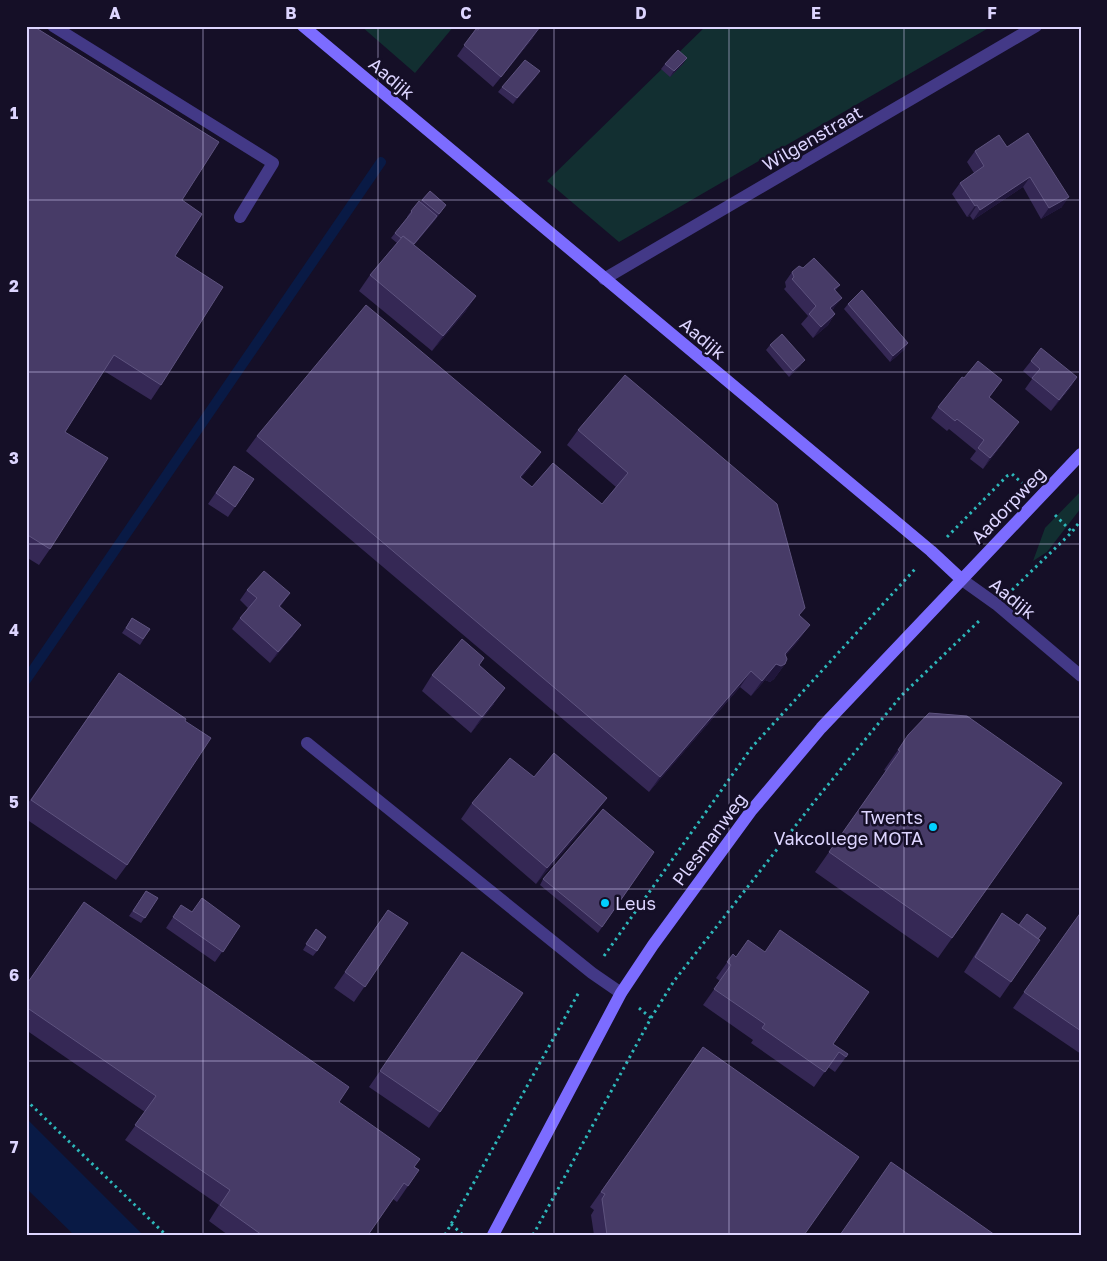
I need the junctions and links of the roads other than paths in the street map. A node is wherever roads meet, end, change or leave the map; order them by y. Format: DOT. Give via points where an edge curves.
graph roads {
  1 [pos="53,26"];
  2 [pos="303,26"];
  3 [pos="1036,26"];
  4 [pos="240,217"];
  5 [pos="604,279"];
  6 [pos="1081,454"];
  7 [pos="961,579"];
  8 [pos="1081,676"];
  9 [pos="307,743"];
  10 [pos="621,993"];
  11 [pos="493,1235"];
  1 -- 4 [label="street" via="273,163"];
  2 -- 5 [label="main road, Aadijk"];
  3 -- 5 [label="street, Wilgenstraat"];
  5 -- 7 [label="main road, Aadijk"];
  6 -- 7 [label="main road, Aadorpweg"];
  7 -- 8 [label="street, Aadijk" via="996,604"];
  7 -- 10 [label="main road, Plesmanweg" via="821,728 751,812"];
  9 -- 10 [label="street"];
  10 -- 11 [label="main road, Plesmanweg"];
}
